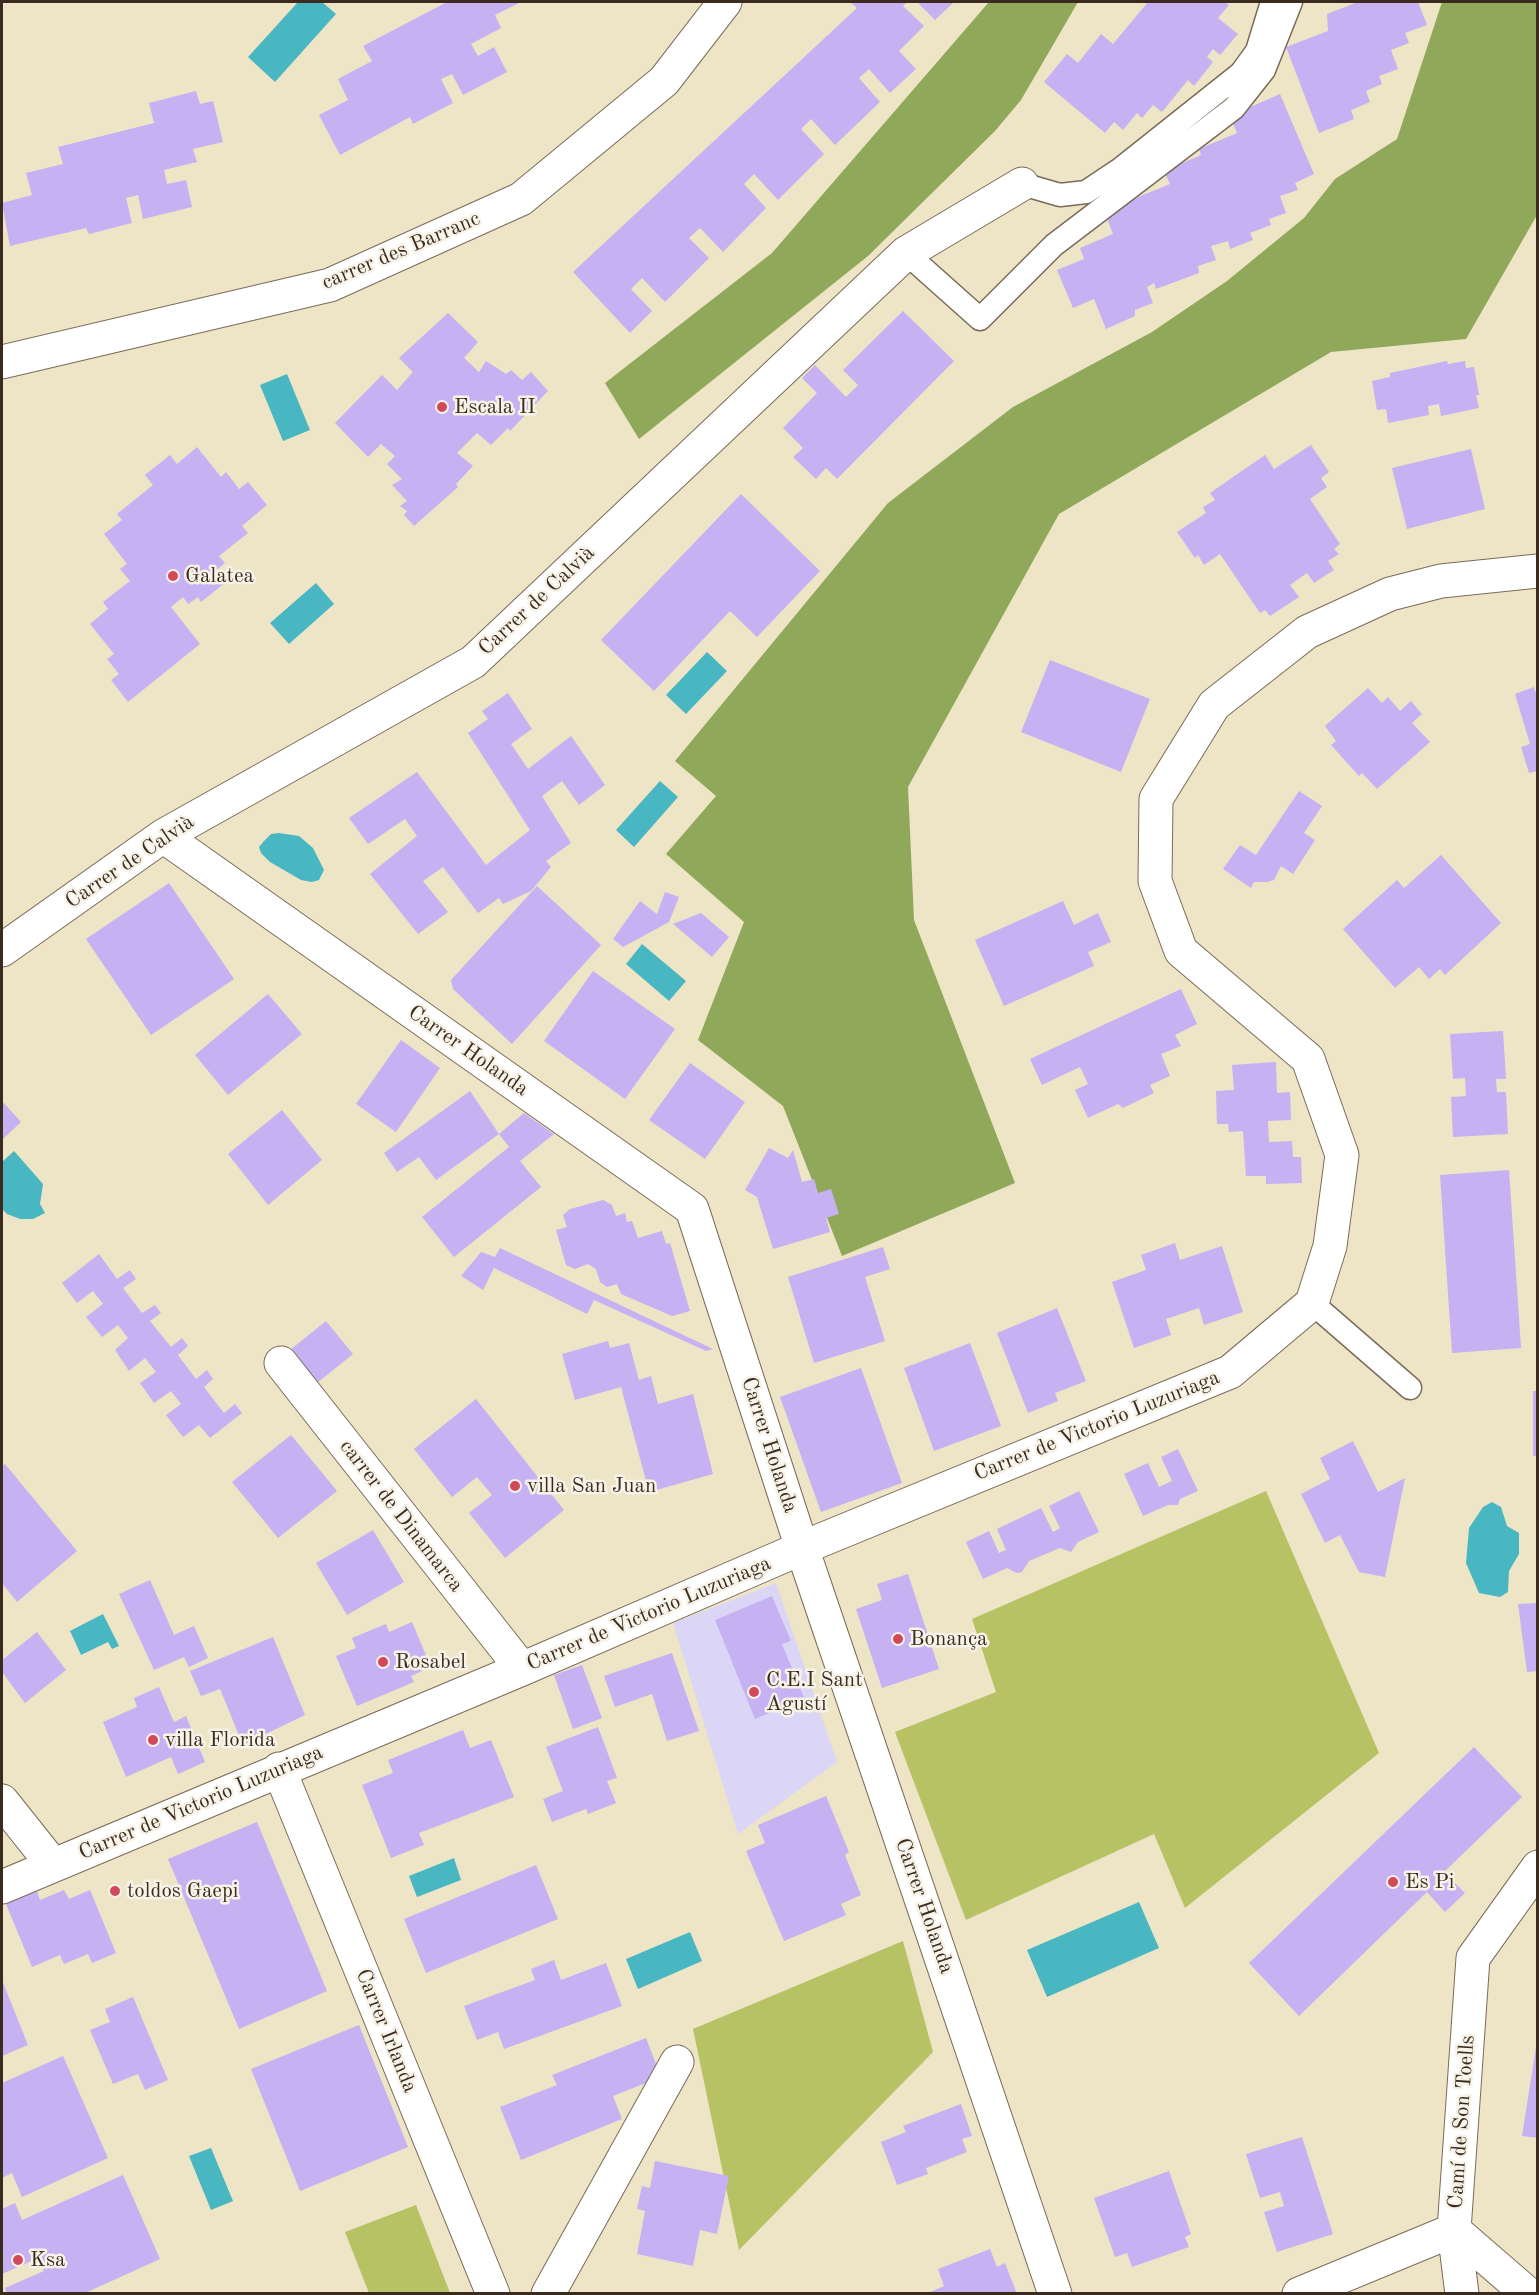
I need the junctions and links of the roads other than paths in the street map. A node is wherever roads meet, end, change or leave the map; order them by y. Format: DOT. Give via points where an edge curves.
graph roads {
  1 [pos="725,2"];
  2 [pos="1272,2"];
  3 [pos="1291,2"];
  4 [pos="1022,184"];
  5 [pos="906,253"];
  6 [pos="2,362"];
  7 [pos="1538,571"];
  8 [pos="163,836"];
  9 [pos="2,950"];
  10 [pos="1312,1303"];
  11 [pos="281,1363"];
  12 [pos="1410,1388"];
  13 [pos="802,1548"];
  14 [pos="522,1669"];
  15 [pos="279,1769"];
  16 [pos="2,1802"];
  17 [pos="53,1865"];
  18 [pos="1538,1868"];
  19 [pos="2,1887"];
  20 [pos="677,2062"];
  21 [pos="1454,2230"];
  22 [pos="493,2294"];
  23 [pos="548,2294"];
  24 [pos="1054,2294"];
  25 [pos="1299,2294"];
  26 [pos="1462,2294"];
  27 [pos="1528,2294"];
  1 -- 6 [label="street, carrer des Barranc" via="664,81 521,199 330,285"];
  2 -- 4 [label="lane" via="1257,51 1241,73 1119,170 1086,192 1060,195"];
  3 -- 5 [label="lane" via="1264,70 1234,108 1054,245 980,319"];
  4 -- 5 [label="street, Carrer de Calvià"];
  5 -- 8 [label="street, Carrer de Calvià" via="473,662"];
  7 -- 10 [label="street" via="1441,581 1390,594 1307,632 1214,705 1156,799 1155,881 1181,951 1308,1059 1342,1155 1330,1246"];
  8 -- 9 [label="street, Carrer de Calvià"];
  8 -- 13 [label="street, Carrer Holanda" via="692,1209"];
  10 -- 12 [label="lane"];
  10 -- 13 [label="street, Carrer de Victorio Luzuriaga" via="1230,1372"];
  11 -- 14 [label="street, carrer de Dinamarca"];
  13 -- 14 [label="street, Carrer de Victorio Luzuriaga"];
  13 -- 24 [label="street, Carrer Holanda"];
  14 -- 15 [label="street, Carrer de Victorio Luzuriaga"];
  15 -- 17 [label="street, Carrer de Victorio Luzuriaga"];
  15 -- 22 [label="street, Carrer Irlanda"];
  16 -- 17 [label="street"];
  17 -- 19 [label="street, Carrer de Victorio Luzuriaga"];
  18 -- 21 [label="street, Camí de Son Toells" via="1473,1958"];
  20 -- 23 [label="street"];
  21 -- 25 [label="street, Camí de Son Toells"];
  21 -- 26 [label="street"];
  21 -- 27 [label="street"];
}
